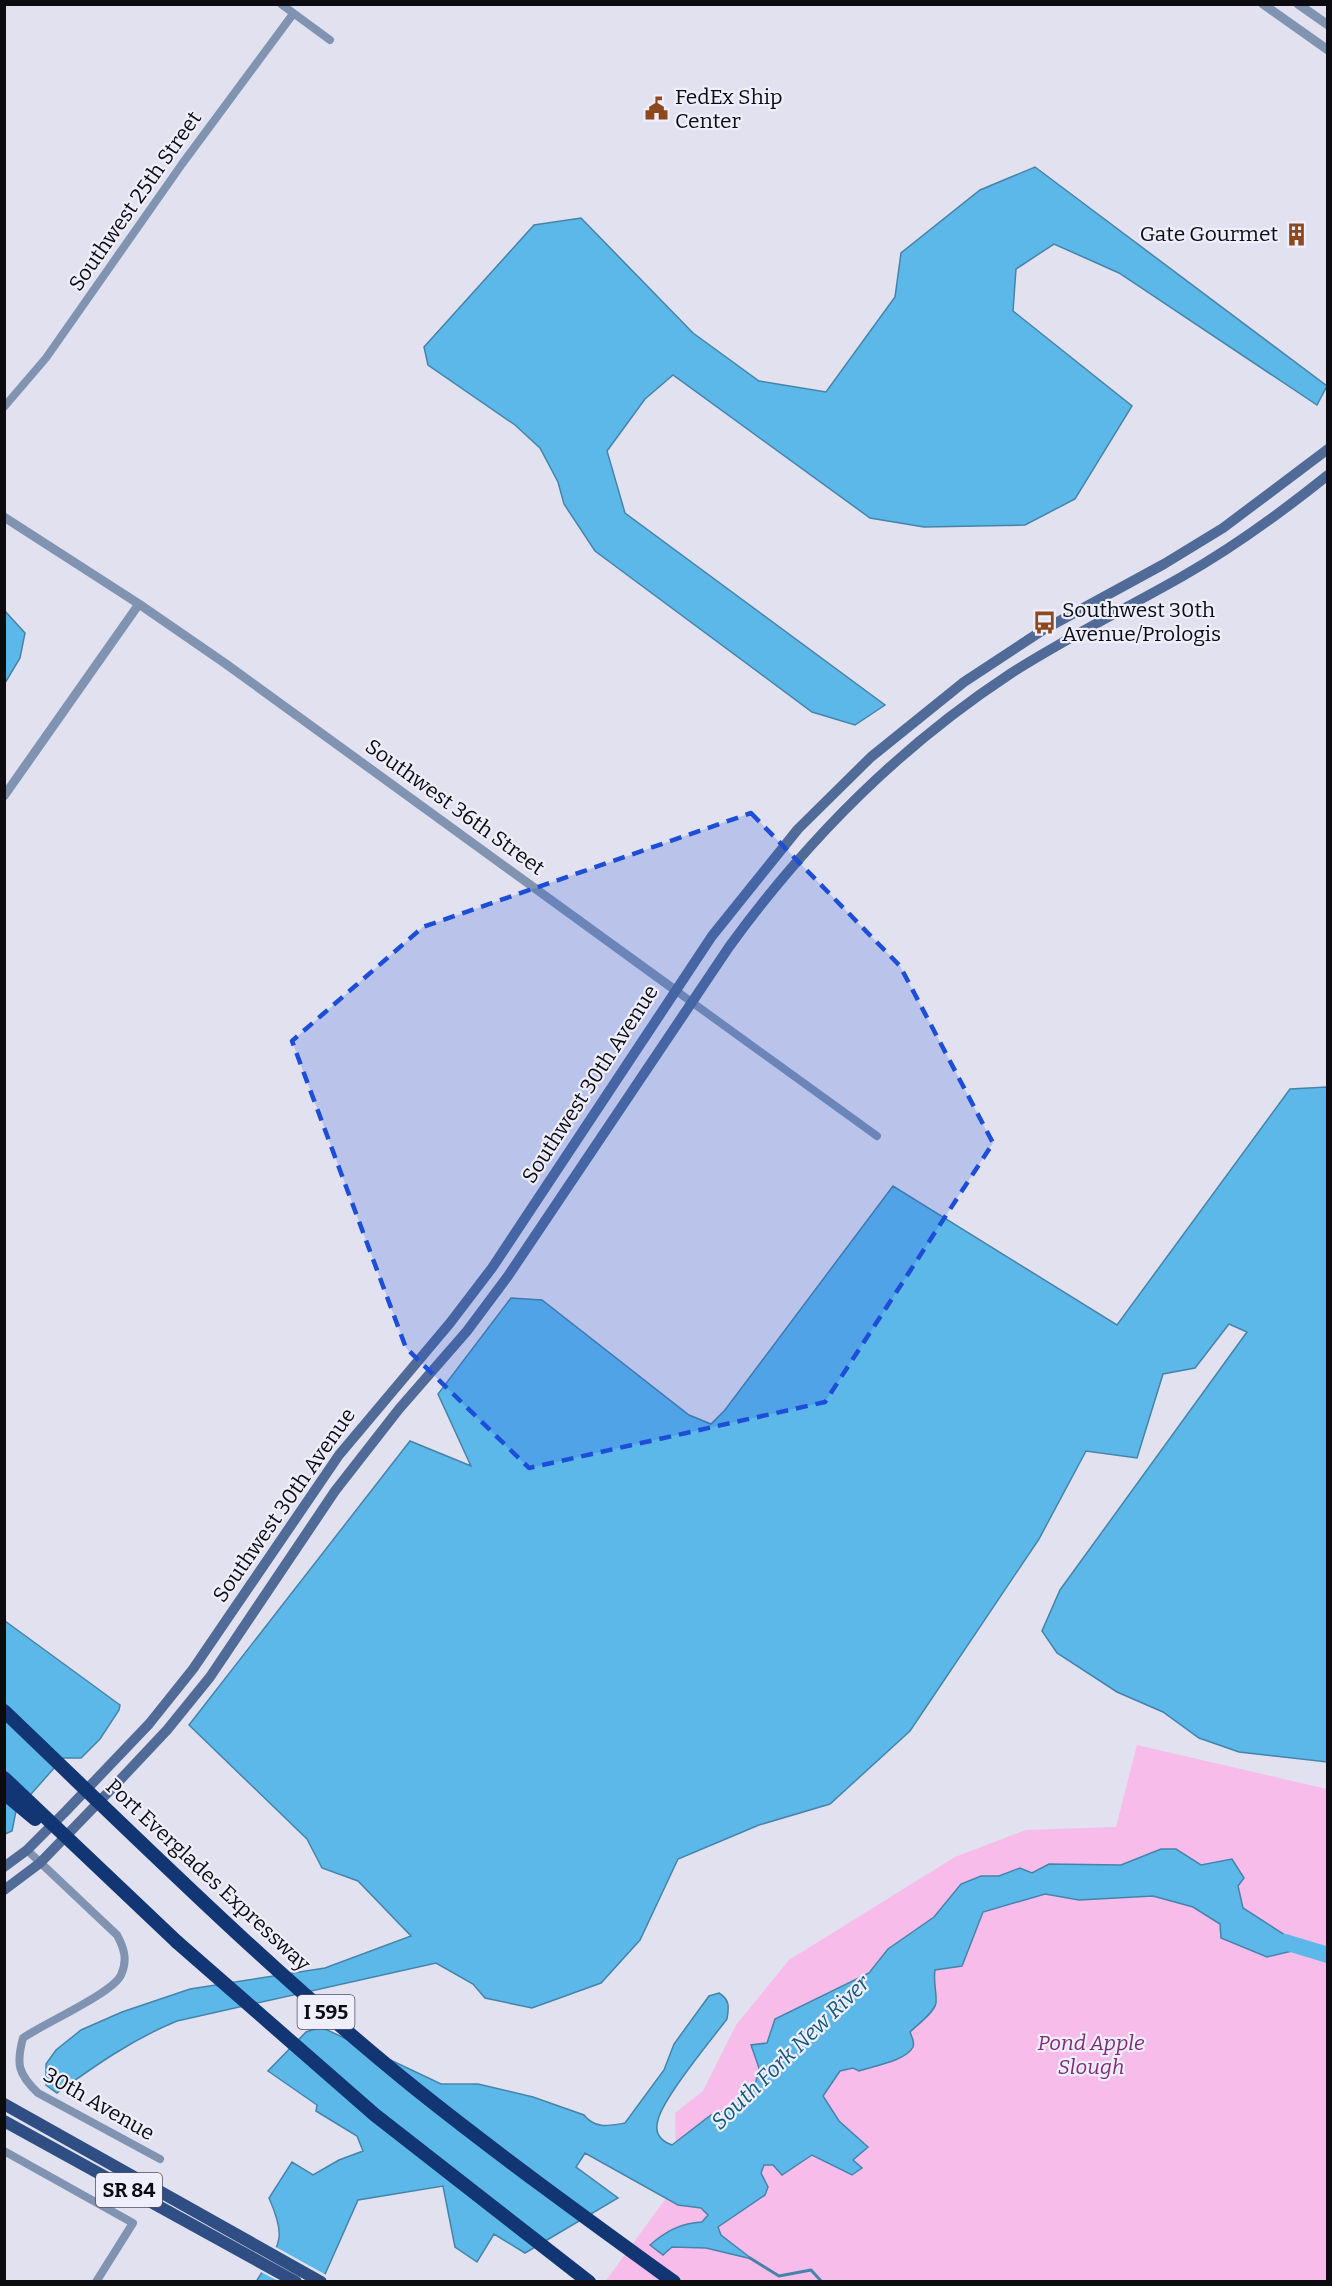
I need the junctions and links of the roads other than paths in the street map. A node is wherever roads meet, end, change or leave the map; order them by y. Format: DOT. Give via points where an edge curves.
graph roads {
  1 [pos="281,4"];
  2 [pos="1263,4"];
  3 [pos="1298,4"];
  4 [pos="293,14"];
  5 [pos="1328,25"];
  6 [pos="330,40"];
  7 [pos="1328,50"];
  8 [pos="4,407"];
  9 [pos="1328,449"];
  10 [pos="1328,475"];
  11 [pos="4,517"];
  12 [pos="140,604"];
  13 [pos="4,796"];
  14 [pos="675,990"];
  15 [pos="691,1002"];
  16 [pos="877,1136"];
  17 [pos="527,1216"];
  18 [pos="542,1226"];
  19 [pos="4,1711"];
  20 [pos="4,1778"];
  21 [pos="4,1793"];
  22 [pos="27,1850"];
  23 [pos="40,1863"];
  24 [pos="4,1867"];
  25 [pos="4,1890"];
  26 [pos="177,1942"];
  27 [pos="4,2104"];
  28 [pos="7,2124"];
  29 [pos="4,2151"];
  30 [pos="160,2159"];
  31 [pos="251,2250"];
  32 [pos="96,2282"];
  33 [pos="296,2282"];
  34 [pos="321,2282"];
  35 [pos="589,2282"];
  36 [pos="674,2282"];
  1 -- 4 [label="street"];
  2 -- 7 [label="street"];
  3 -- 5 [label="street"];
  4 -- 6 [label="street"];
  4 -- 8 [label="street, Southwest 25th Street" via="46,358"];
  9 -- 14 [label="main road, Southwest 30th Avenue" via="1230,523 1043,630 983,668 896,734 776,854"];
  10 -- 15 [label="main road, Southwest 30th Avenue" via="1213,558 1062,642 984,692 929,734 856,798 794,864"];
  11 -- 12 [label="street, Southwest 36th Street"];
  12 -- 13 [label="street"];
  12 -- 14 [label="street, Southwest 36th Street"];
  14 -- 15 [label="street, Southwest 36th Street"];
  14 -- 17 [label="main road, Southwest 30th Avenue"];
  15 -- 16 [label="street, Southwest 36th Street"];
  15 -- 18 [label="main road, Southwest 30th Avenue"];
  17 -- 18 [label="main road"];
  17 -- 22 [label="main road, Southwest 30th Avenue" via="450,1323 339,1455 193,1669 149,1724"];
  18 -- 23 [label="main road, Southwest 30th Avenue" via="472,1324 342,1482 210,1677 143,1756"];
  19 -- 36 [label="highway, Port Everglades Expressway / I 595, bridge" via="289,1980 397,2073"];
  20 -- 26 [label="highway, I 595, bridge"];
  21 -- 26 [label="highway, bridge"];
  22 -- 23 [label="street, 30th Avenue"];
  22 -- 24 [label="main road, Southwest 30th Avenue"];
  23 -- 25 [label="main road, Southwest 30th Avenue"];
  23 -- 30 [label="street, 30th Avenue" via="117,1935 126,1952 121,1976 104,1992 23,2038 18,2055 22,2078 38,2093"];
  26 -- 35 [label="highway, I 595" via="375,2115"];
  27 -- 31 [label="main road, SR 84"];
  28 -- 31 [label="main road, SR 84"];
  29 -- 32 [label="street" via="133,2223"];
  31 -- 33 [label="main road, SR 84"];
  31 -- 34 [label="main road, SR 84"];
}
